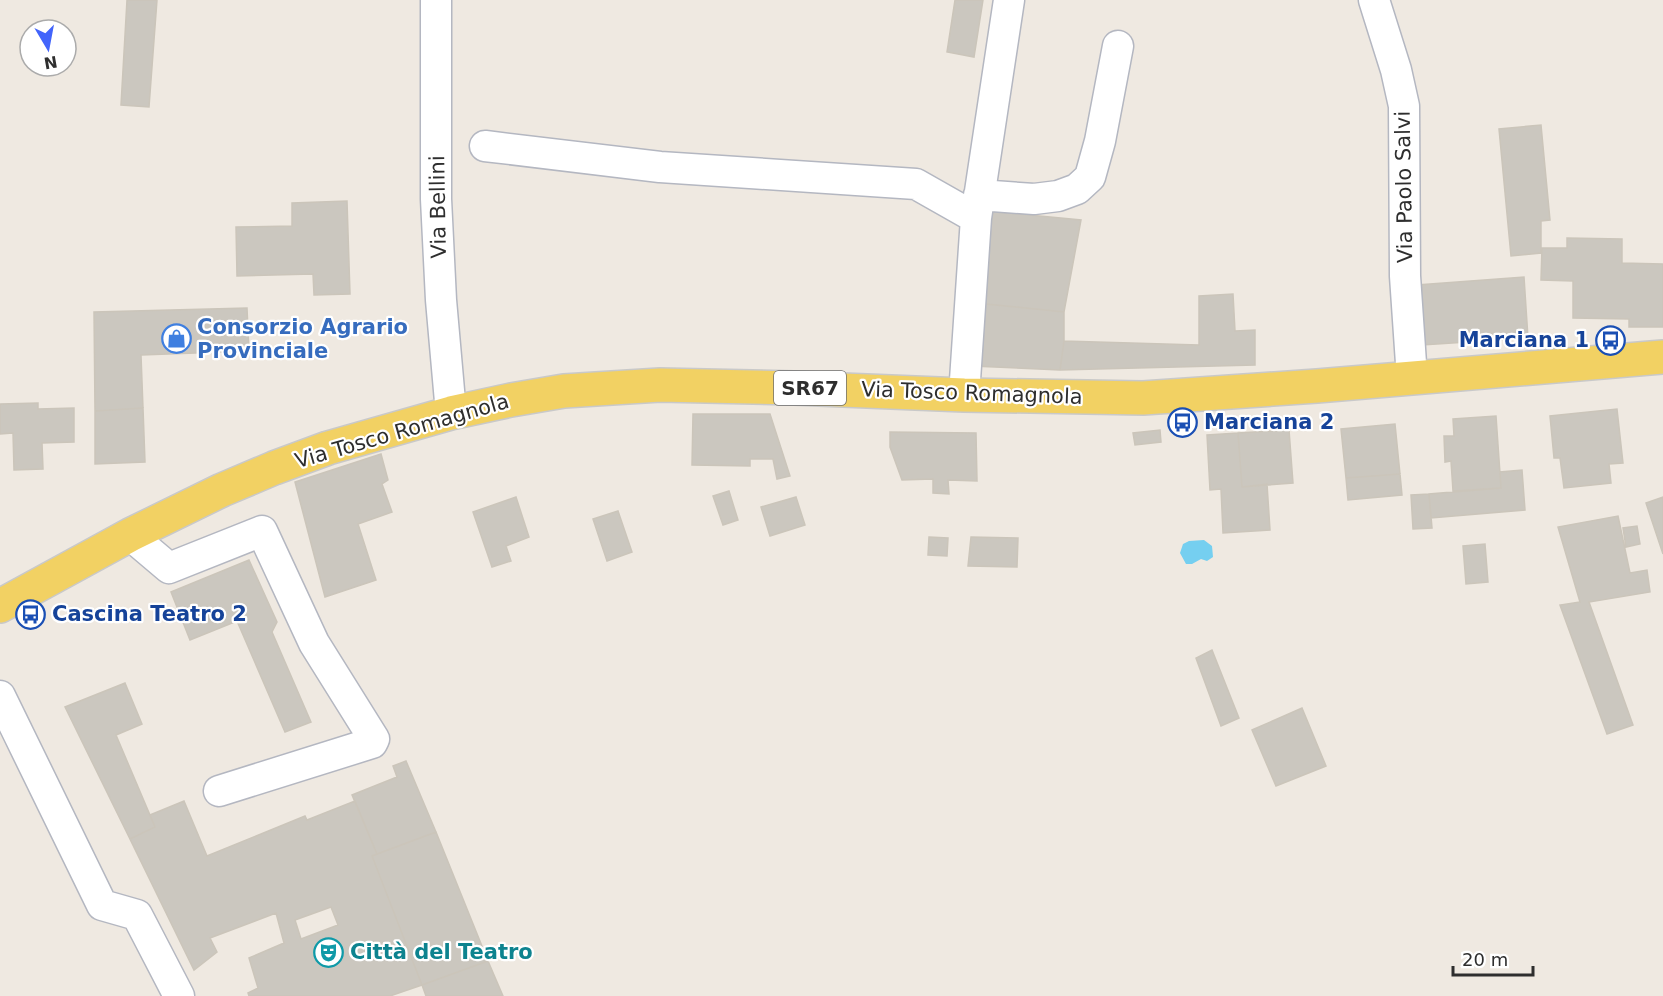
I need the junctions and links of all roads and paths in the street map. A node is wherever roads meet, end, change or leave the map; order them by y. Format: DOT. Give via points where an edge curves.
graph roads {
  1 [pos="436,0"];
  2 [pos="1008,0"];
  3 [pos="1374,0"];
  4 [pos="1118,46"];
  5 [pos="485,146"];
  6 [pos="978,207"];
  7 [pos="1663,357"];
  8 [pos="1412,378"];
  9 [pos="964,395"];
  10 [pos="451,413"];
  11 [pos="130,535"];
  12 [pos="0,606"];
  13 [pos="0,696"];
  14 [pos="219,791"];
  15 [pos="179,996"];
  1 -- 10 [label="street, Via Bellini" via="436,199"];
  2 -- 6 [label="street"];
  3 -- 8 [label="street, Via Paolo Salvi" via="1404,106 1405,276"];
  4 -- 6 [label="street" via="1090,177 1077,189 1058,196"];
  5 -- 6 [label="street" via="660,167 916,184"];
  6 -- 9 [label="street"];
  7 -- 8 [label="main road, Via Tosco Romagnola / SR67"];
  8 -- 9 [label="main road, Via Tosco Romagnola / SR67" via="1143,398"];
  9 -- 10 [label="main road, Via Tosco Romagnola / SR67" via="619,386 564,391"];
  10 -- 11 [label="main road, Via Tosco Romagnola / SR67" via="328,448 274,468"];
  11 -- 12 [label="main road, Via Tosco Romagnola / SR67"];
  11 -- 14 [label="street" via="169,568 262,531 314,643 374,739 372,743"];
  13 -- 15 [label="street" via="102,905 137,915"];
}
